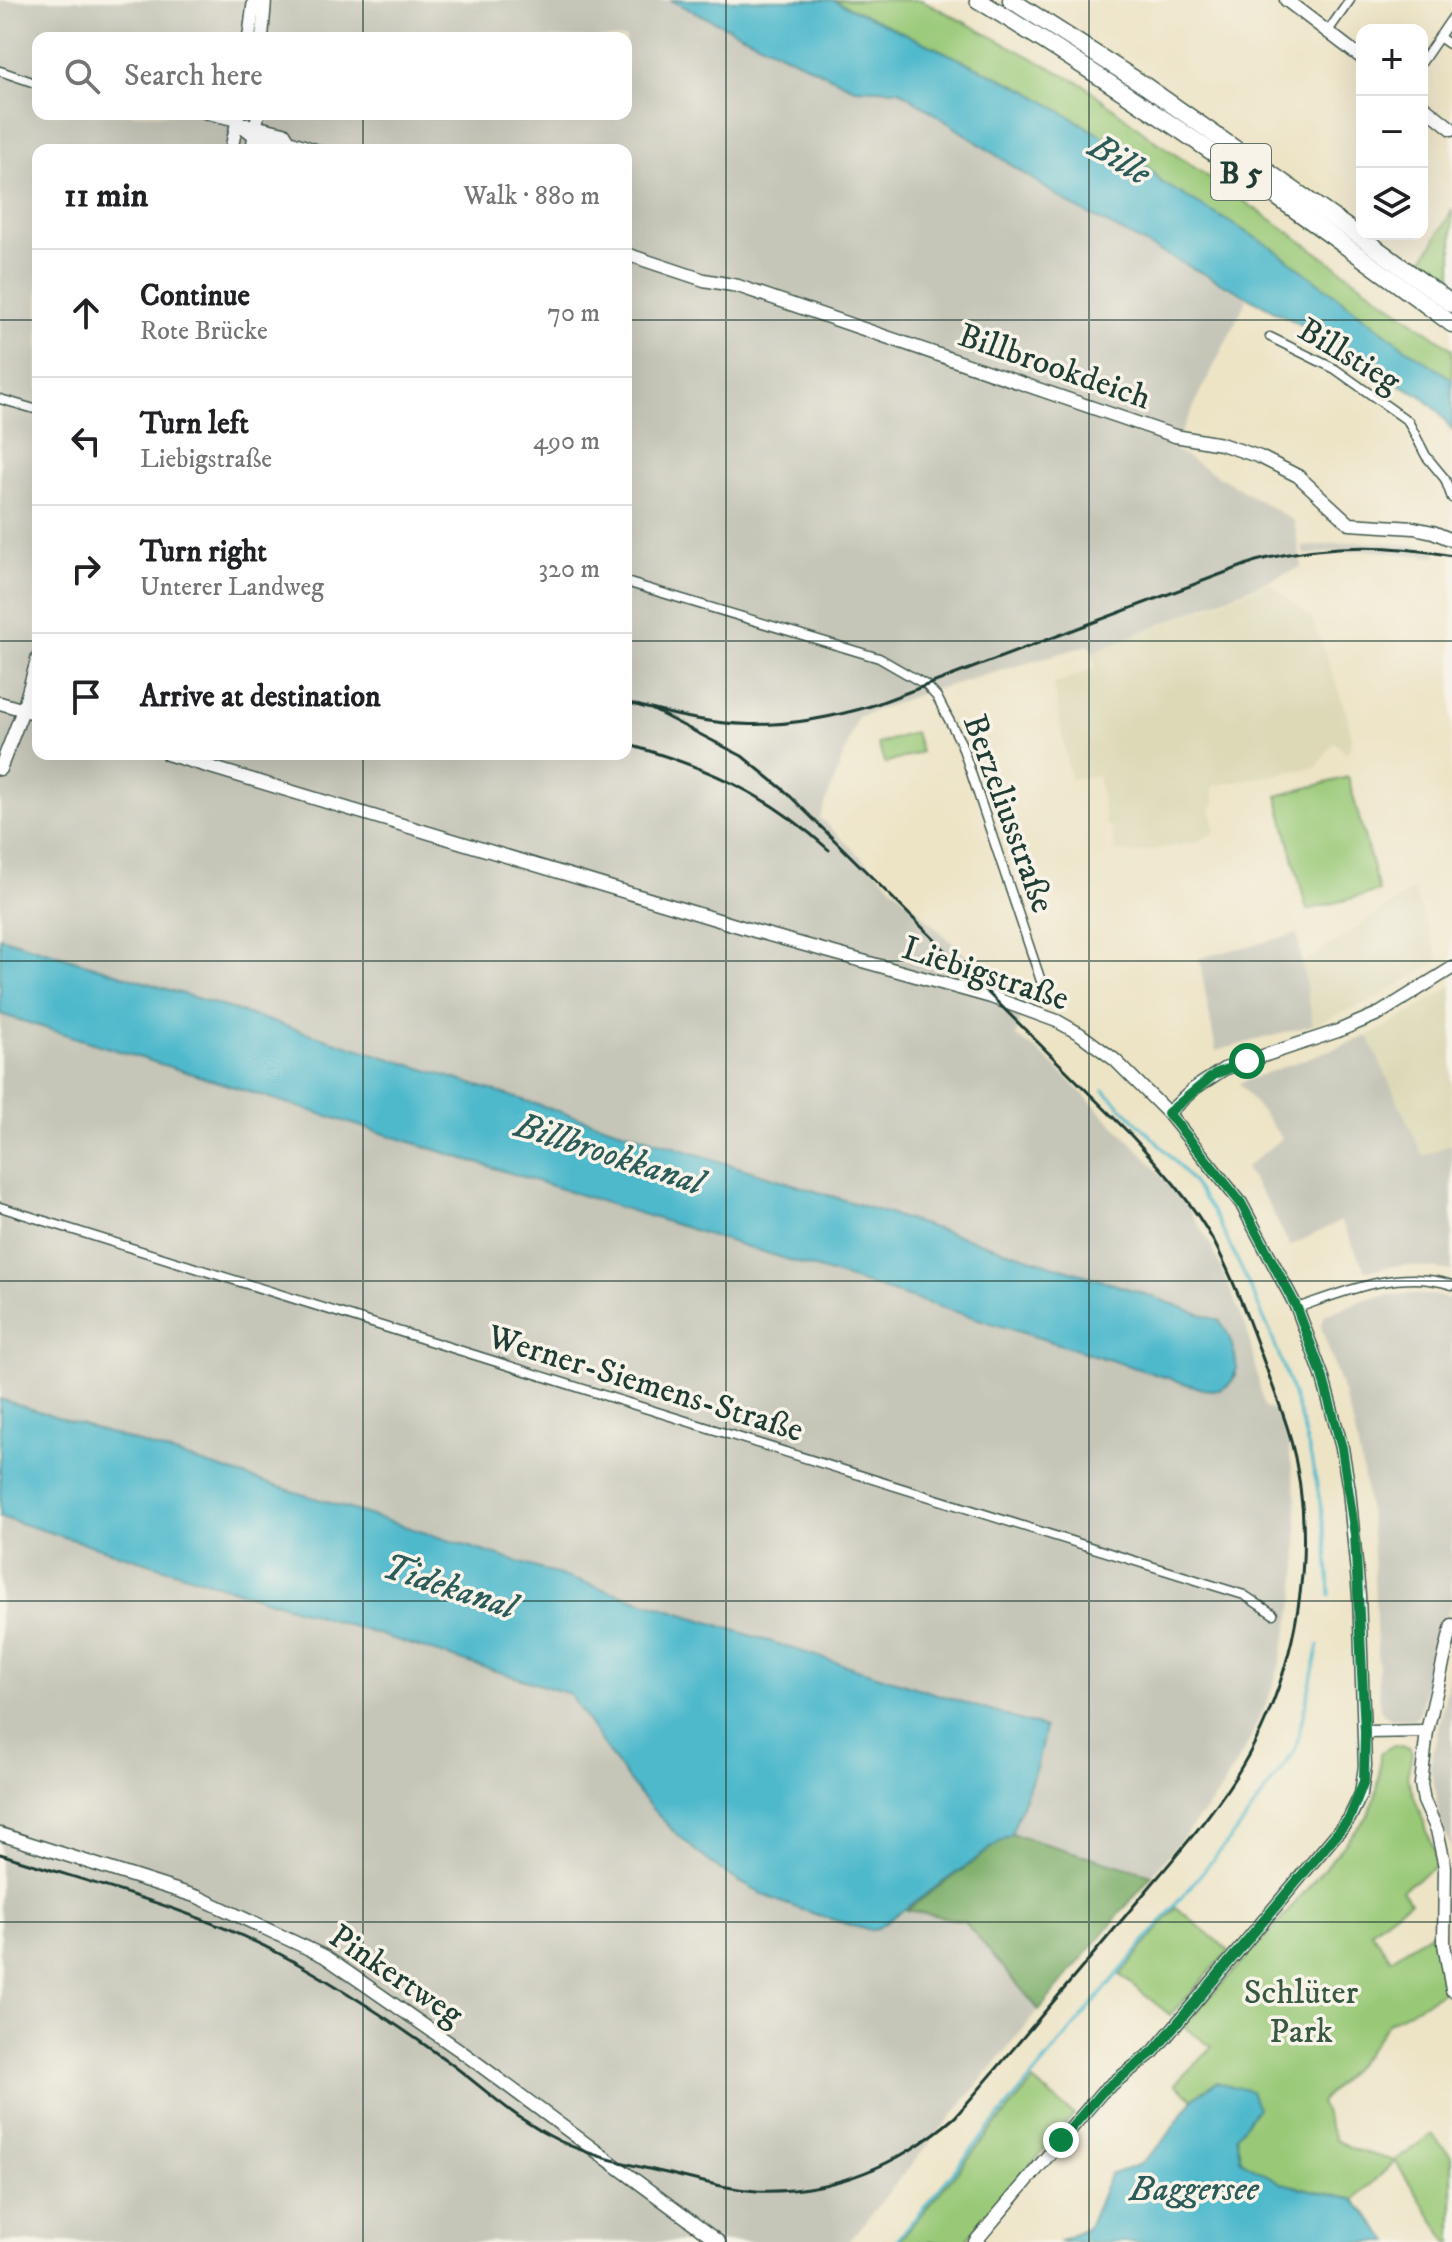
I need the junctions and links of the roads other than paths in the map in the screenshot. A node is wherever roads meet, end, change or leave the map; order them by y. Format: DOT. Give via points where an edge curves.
graph roads {
  1 [pos="254,0"];
  2 [pos="265,0"];
  3 [pos="978,0"];
  4 [pos="1011,0"];
  5 [pos="1286,0"];
  6 [pos="1350,0"];
  7 [pos="1452,18"];
  8 [pos="1328,31"];
  9 [pos="250,32"];
  10 [pos="262,32"];
  11 [pos="1439,37"];
  12 [pos="1452,46"];
  13 [pos="1356,53"];
  14 [pos="1428,53"];
  15 [pos="0,71"];
  16 [pos="32,82"];
  17 [pos="1428,110"];
  18 [pos="238,120"];
  19 [pos="256,125"];
  20 [pos="1452,129"];
  21 [pos="232,144"];
  22 [pos="298,144"];
  23 [pos="632,256"];
  24 [pos="1452,304"];
  25 [pos="1452,324"];
  26 [pos="1270,337"];
  27 [pos="0,399"];
  28 [pos="32,408"];
  29 [pos="1452,498"];
  30 [pos="1452,540"];
  31 [pos="632,584"];
  32 [pos="32,678"];
  33 [pos="32,698"];
  34 [pos="0,703"];
  35 [pos="23,710"];
  36 [pos="32,712"];
  37 [pos="187,760"];
  38 [pos="0,769"];
  39 [pos="1452,968"];
  40 [pos="1045,993"];
  41 [pos="1168,1113"];
  42 [pos="0,1207"];
  43 [pos="1452,1285"];
  44 [pos="1297,1308"];
  45 [pos="1273,1614"];
  46 [pos="1452,1625"];
  47 [pos="1427,1731"];
  48 [pos="1365,1732"];
  49 [pos="0,1834"];
  50 [pos="1452,1990"];
  51 [pos="716,2241"];
  52 [pos="975,2242"];
  1 -- 9 [label="street"];
  2 -- 10 [label="street"];
  3 -- 25 [label="highway, B 5" via="1161,116"];
  4 -- 24 [label="highway, B 5" via="1144,85"];
  5 -- 8 [label="street"];
  6 -- 8 [label="street"];
  7 -- 11 [label="street"];
  8 -- 13 [label="street"];
  11 -- 12 [label="street"];
  11 -- 14 [label="street"];
  15 -- 16 [label="street"];
  17 -- 20 [label="street"];
  18 -- 21 [label="street"];
  19 -- 22 [label="street" via="284,133"];
  23 -- 30 [label="street, Billbrookdeich" via="738,286 1175,436 1209,440 1260,457 1298,476 1350,524 1414,528"];
  26 -- 29 [label="street, Billstieg" via="1335,369 1408,421"];
  27 -- 28 [label="street"];
  31 -- 40 [label="street, Berzeliusstraße" via="879,658 926,685 961,743"];
  32 -- 35 [label="street"];
  33 -- 35 [label="street"];
  34 -- 35 [label="street"];
  35 -- 36 [label="street"];
  35 -- 38 [label="street"];
  37 -- 41 [label="street, Liebigstraße" via="1043,1015 1115,1060"];
  39 -- 41 [label="street" via="1380,1013 1224,1069"];
  41 -- 44 [label="street, Liebigstraße" via="1241,1203"];
  42 -- 45 [label="street, Werner-Siemens-Straße" via="1244,1595"];
  43 -- 44 [label="street" via="1400,1279 1372,1283"];
  44 -- 48 [label="street, Liebigstraße" via="1330,1402 1349,1490"];
  46 -- 47 [label="street"];
  47 -- 48 [label="street"];
  47 -- 50 [label="street" via="1421,1784 1445,1867 1444,1944"];
  48 -- 52 [label="street, Liebigstraße" via="1364,1781 1349,1819 1154,2051 1102,2092"];
  49 -- 51 [label="street, Pinkertweg" via="198,1897 324,1956"];
}
